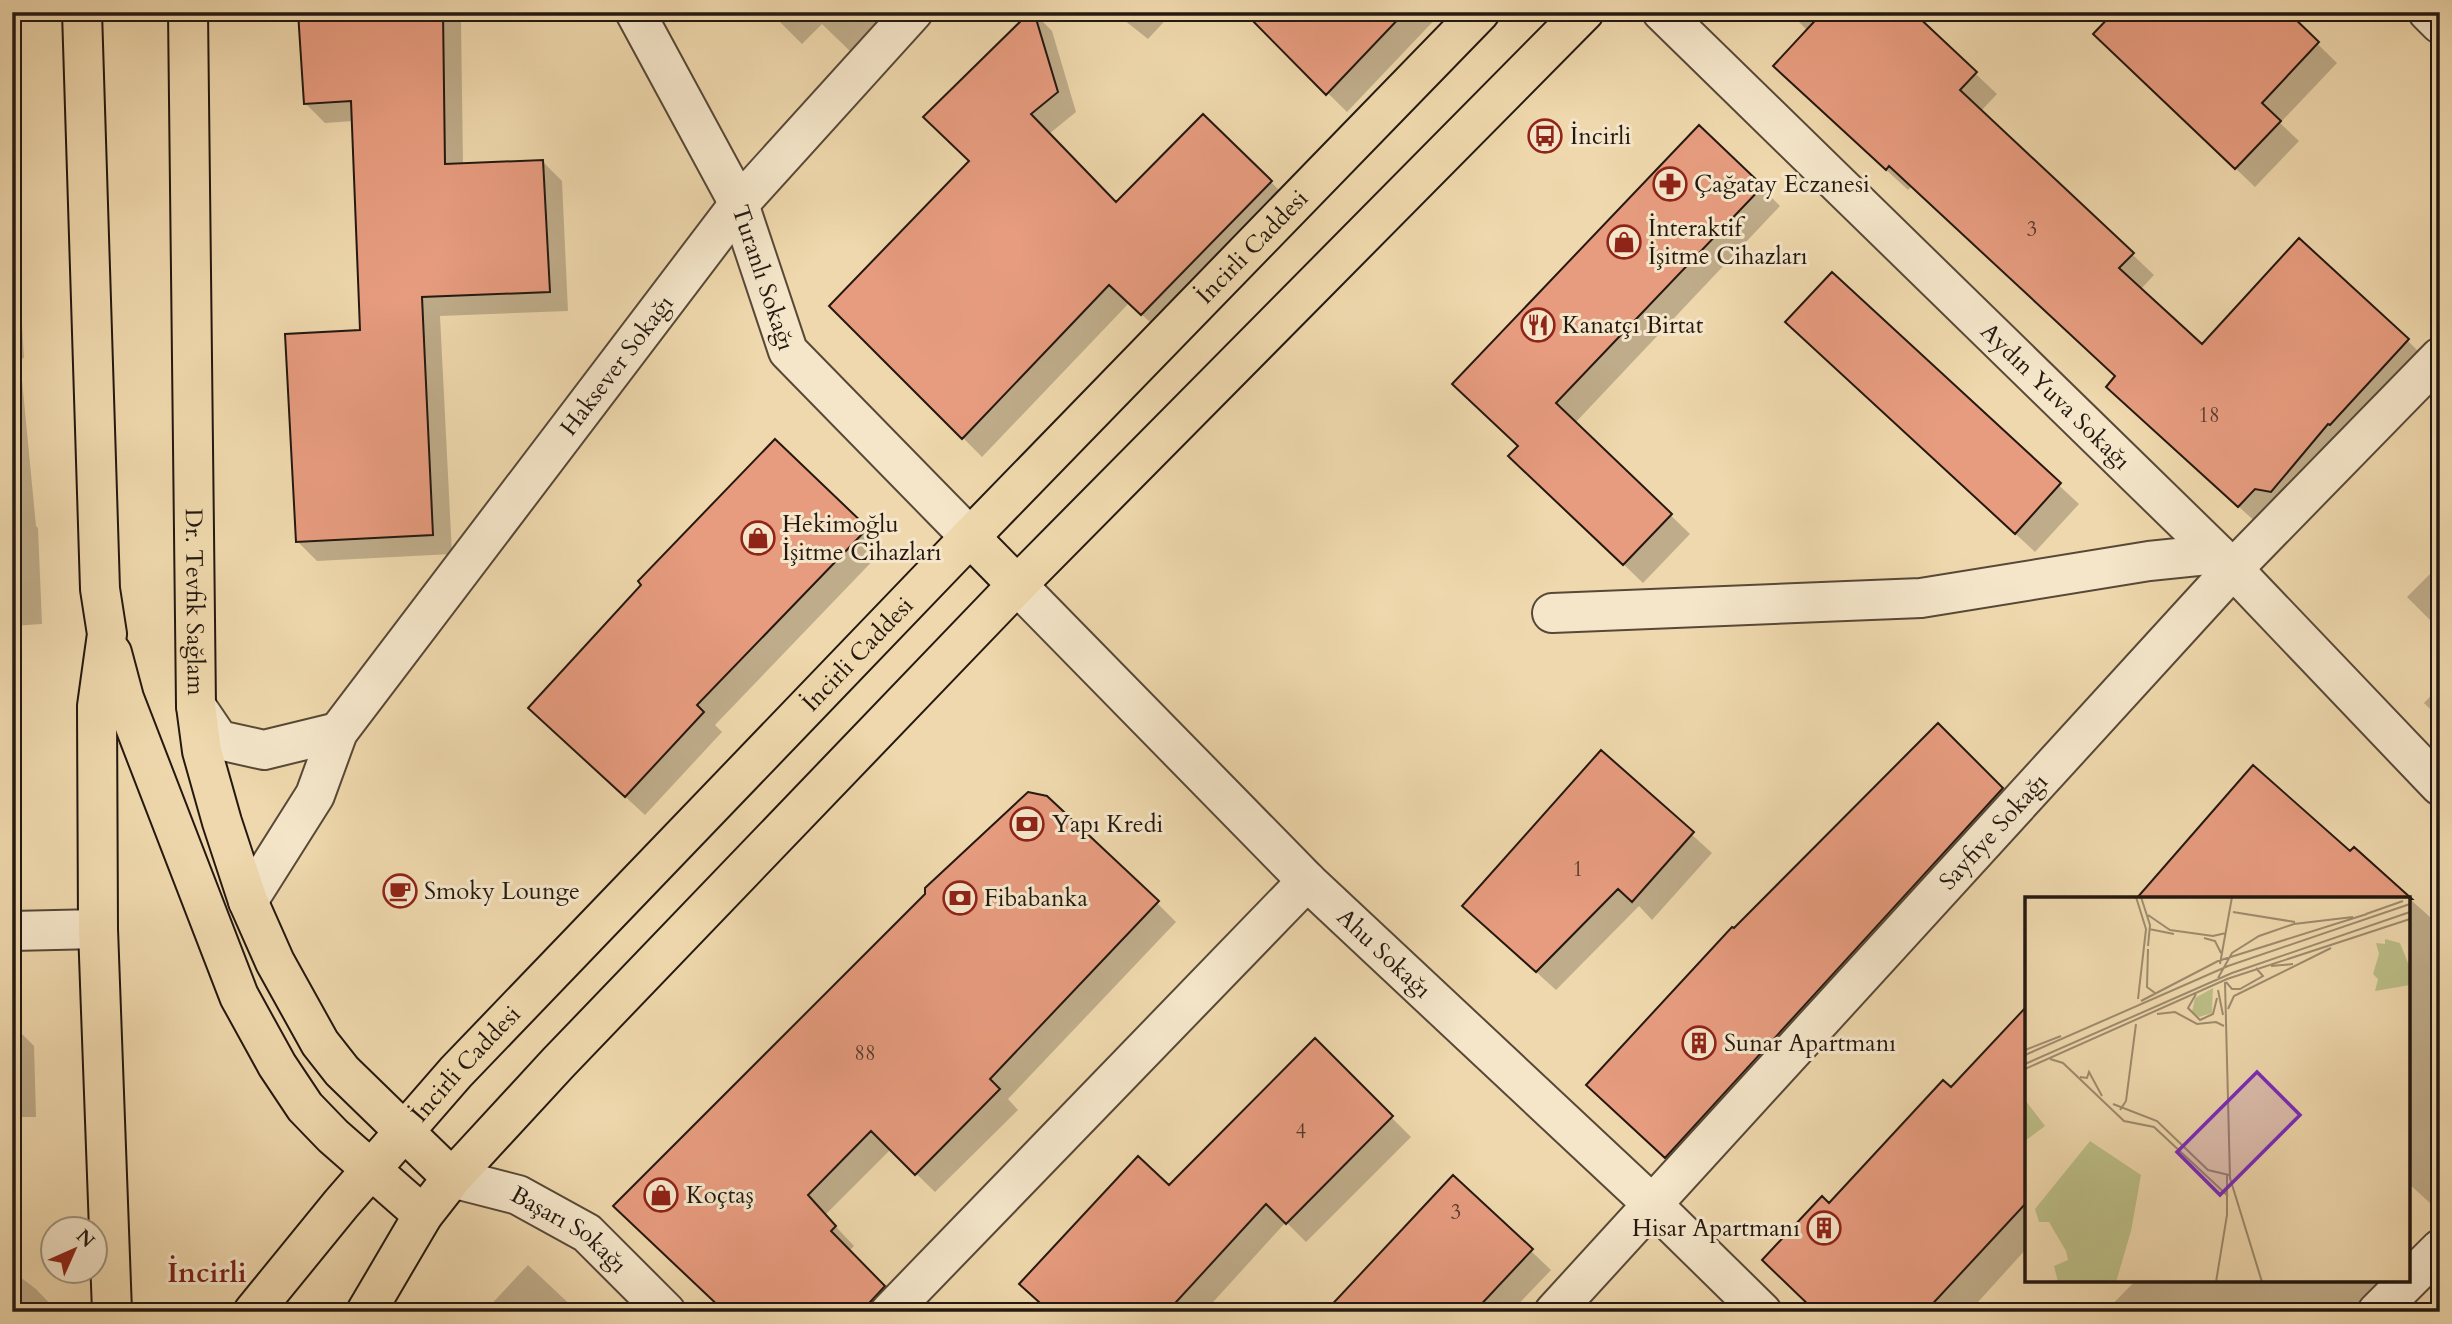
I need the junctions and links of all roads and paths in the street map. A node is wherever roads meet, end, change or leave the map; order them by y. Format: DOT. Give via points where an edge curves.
graph roads {
  1 [pos="82,12"];
  2 [pos="188,12"];
  3 [pos="635,12"];
  4 [pos="913,12"];
  5 [pos="1480,12"];
  6 [pos="1584,12"];
  7 [pos="1662,12"];
  8 [pos="2428,12"];
  9 [pos="2440,24"];
  10 [pos="738,204"];
  11 [pos="2440,357"];
  12 [pos="970,537"];
  13 [pos="2225,561"];
  14 [pos="1017,585"];
  15 [pos="1552,613"];
  16 [pos="107,634"];
  17 [pos="196,706"];
  18 [pos="338,732"];
  19 [pos="2440,786"];
  20 [pos="1307,881"];
  21 [pos="248,901"];
  22 [pos="98,929"];
  23 [pos="12,931"];
  24 [pos="404,1131"];
  25 [pos="370,1171"];
  26 [pos="452,1178"];
  27 [pos="1652,1204"];
  28 [pos="423,1215"];
  29 [pos="2440,1249"];
  30 [pos="2410,1279"];
  31 [pos="2407,1282"];
  32 [pos="112,1312"];
  33 [pos="253,1312"];
  34 [pos="366,1312"];
  35 [pos="666,1312"];
  36 [pos="890,1312"];
  37 [pos="1553,1312"];
  38 [pos="1762,1312"];
  39 [pos="2377,1312"];
  1 -- 16 [label="main road" via="100,589"];
  2 -- 17 [label="main road, Dr. Tevfik Sağlam"];
  3 -- 10 [label="street, Turanlı Sokağı"];
  4 -- 10 [label="street, Haksever Sokağı"];
  5 -- 12 [label="main road, İncirli Caddesi"];
  6 -- 14 [label="main road"];
  7 -- 13 [label="street, Aydın Yuva Sokağı"];
  8 -- 9 [label="street"];
  10 -- 12 [label="street, Turanlı Sokağı" via="788,351"];
  10 -- 18 [label="street, Haksever Sokağı"];
  11 -- 13 [label="street, Sayfiye Sokağı"];
  12 -- 14 [label="main road"];
  12 -- 24 [label="main road, İncirli Caddesi"];
  13 -- 15 [label="street" via="2149,561 1921,598"];
  13 -- 19 [label="street, Aydın Yuva Sokağı"];
  13 -- 27 [label="street, Sayfiye Sokağı"];
  14 -- 20 [label="street, Ahu Sokağı"];
  14 -- 26 [label="main road"];
  16 -- 22 [label="main road" via="97,706"];
  16 -- 25 [label="main road" via="124,698 239,996 305,1107"];
  17 -- 18 [label="street" via="219,740 264,750"];
  17 -- 21 [label="main road, Dr. Tevfik Sağlam" via="202,751"];
  18 -- 21 [label="street, Haksever Sokağı" via="315,795"];
  20 -- 27 [label="street, Ahu Sokağı"];
  20 -- 36 [label="street"];
  21 -- 24 [label="main road, Dr. Tevfik Sağlam" via="320,1044"];
  22 -- 23 [label="street"];
  22 -- 32 [label="main road"];
  24 -- 25 [label="main road, İncirli Caddesi"];
  24 -- 26 [label="main road, Dr. Tevfik Sağlam"];
  25 -- 28 [label="main road"];
  25 -- 33 [label="main road, İncirli Caddesi"];
  26 -- 28 [label="main road"];
  26 -- 35 [label="street, Başarı Sokağı" via="518,1195 587,1233"];
  27 -- 37 [label="street, Sayfiye Sokağı"];
  27 -- 38 [label="street, Ahu Sokağı"];
  28 -- 34 [label="main road"];
  29 -- 30 [label="street"];
  31 -- 39 [label="street"];
}
